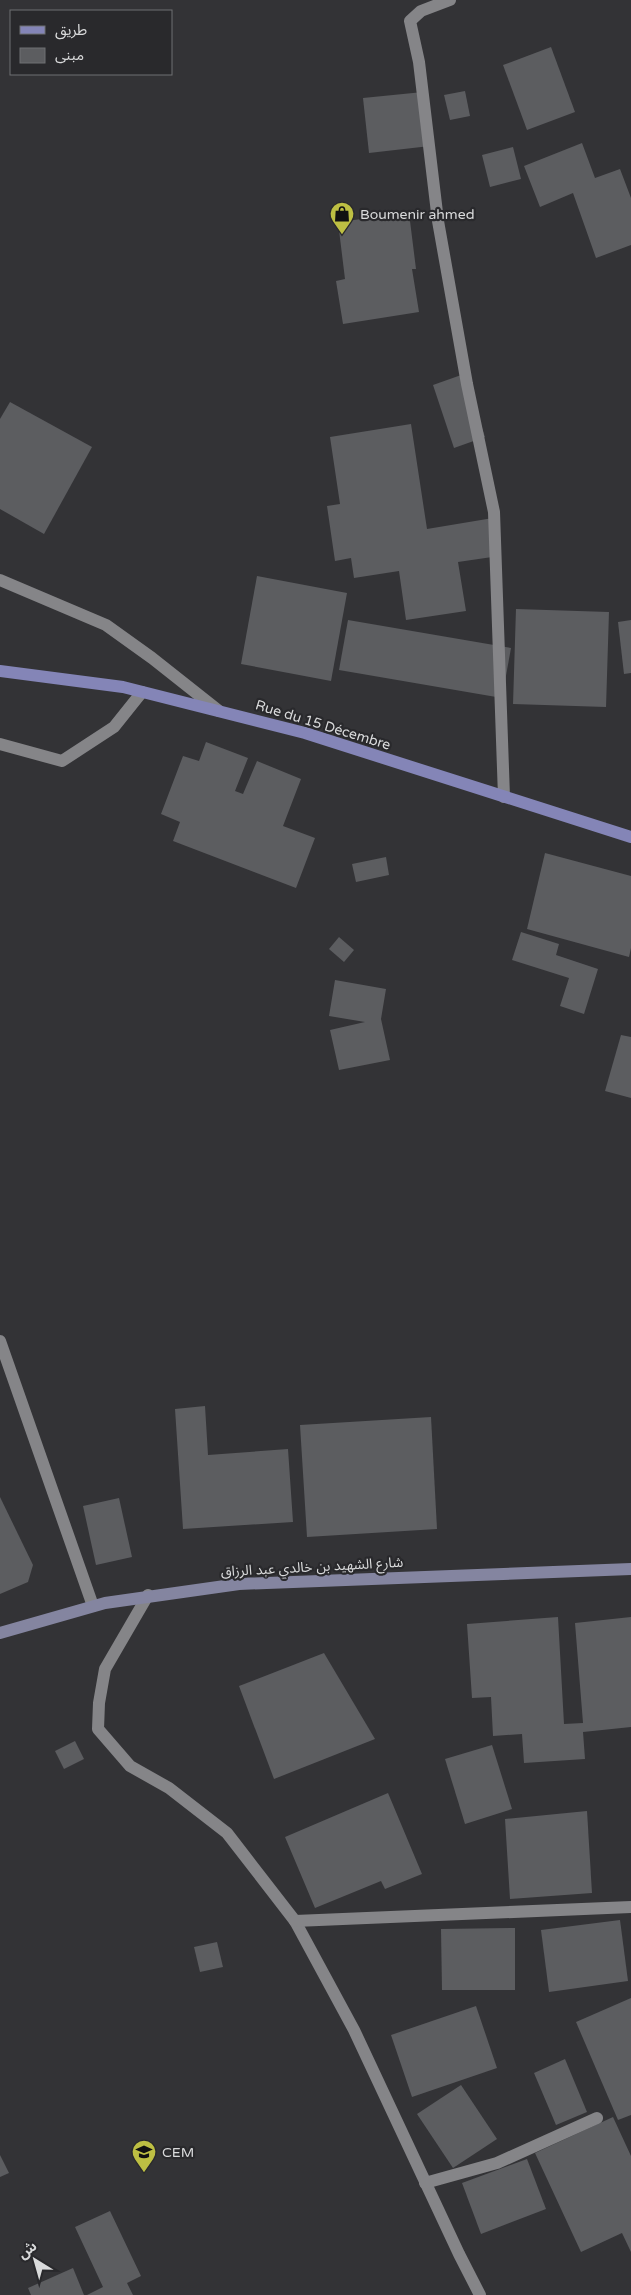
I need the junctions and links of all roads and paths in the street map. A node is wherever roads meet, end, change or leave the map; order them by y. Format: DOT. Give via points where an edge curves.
graph roads {
  1 [pos="450,0"];
  2 [pos="0,580"];
  3 [pos="0,671"];
  4 [pos="142,692"];
  5 [pos="219,711"];
  6 [pos="0,744"];
  7 [pos="504,797"];
  8 [pos="631,837"];
  9 [pos="0,1341"];
  10 [pos="631,1569"];
  11 [pos="148,1595"];
  12 [pos="93,1606"];
  13 [pos="0,1632"];
  14 [pos="631,1908"];
  15 [pos="295,1921"];
  16 [pos="597,2118"];
  17 [pos="425,2183"];
  18 [pos="480,2295"];
  1 -- 7 [label="street" via="421,11 410,21 419,62 438,221 494,512"];
  2 -- 5 [label="street" via="106,625"];
  3 -- 4 [label="main road, Rue du 15 Décembre"];
  4 -- 5 [label="main road, Rue du 15 Décembre"];
  4 -- 6 [label="street" via="114,727 62,761"];
  5 -- 7 [label="main road, Rue du 15 Décembre" via="305,733"];
  7 -- 8 [label="main road, Rue du 15 Décembre"];
  9 -- 12 [label="street"];
  10 -- 11 [label="main road, شارع الشهيد بن خالدي عبد الرزاق" via="239,1584"];
  11 -- 12 [label="main road, شارع الشهيد بن خالدي عبد الرزاق"];
  11 -- 15 [label="street" via="105,1669 98,1729 130,1766 169,1788 227,1833"];
  12 -- 13 [label="main road, شارع الشهيد بن خالدي عبد الرزاق"];
  14 -- 15 [label="street"];
  15 -- 17 [label="street" via="354,2030"];
  16 -- 17 [label="street" via="497,2163"];
  17 -- 18 [label="street"];
}
